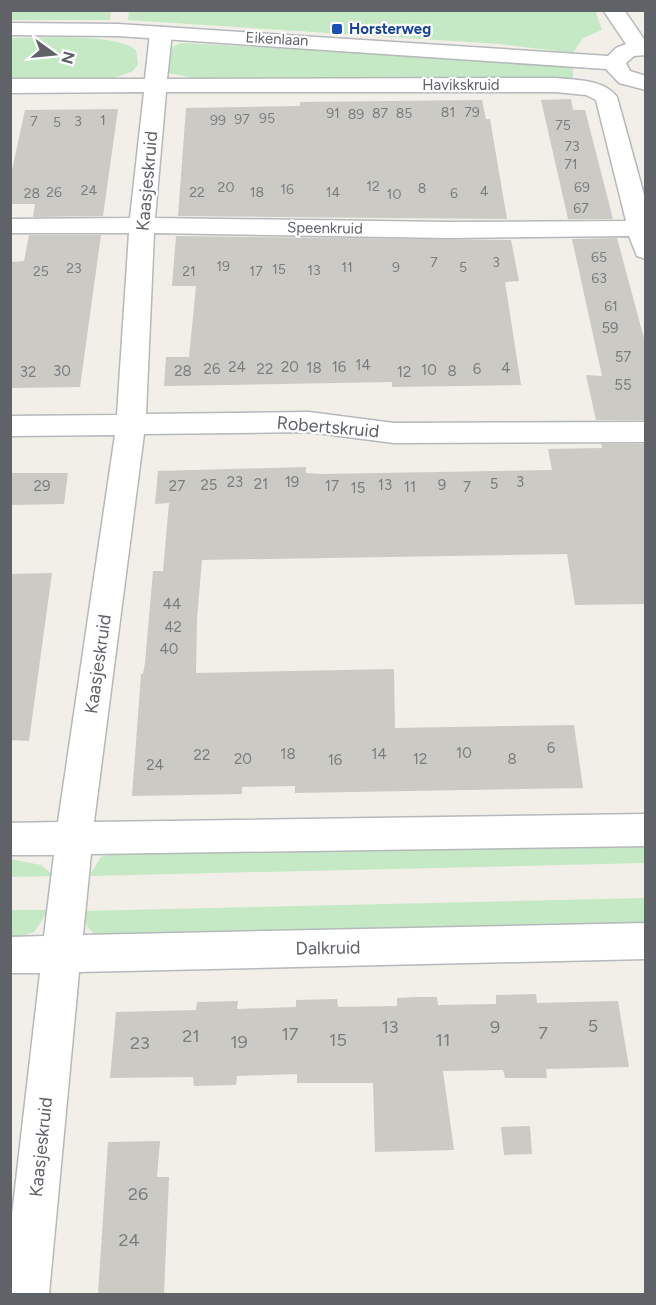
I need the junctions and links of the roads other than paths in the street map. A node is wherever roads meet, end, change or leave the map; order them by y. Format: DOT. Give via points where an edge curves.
graph roads {
  1 [pos="614,11"];
  2 [pos="10,29"];
  3 [pos="161,33"];
  4 [pos="642,49"];
  5 [pos="615,63"];
  6 [pos="645,83"];
  7 [pos="156,85"];
  8 [pos="10,86"];
  9 [pos="142,225"];
  10 [pos="10,226"];
  11 [pos="642,239"];
  12 [pos="131,424"];
  13 [pos="10,426"];
  14 [pos="645,432"];
  15 [pos="645,830"];
  16 [pos="10,838"];
  17 [pos="74,838"];
  18 [pos="645,940"];
  19 [pos="62,954"];
  20 [pos="10,955"];
  21 [pos="26,1294"];
  1 -- 4 [label="street"];
  2 -- 3 [label="street, Eikenlaan"];
  3 -- 5 [label="street, Eikenlaan"];
  3 -- 7 [label="street, Kaasjeskruid"];
  4 -- 5 [label="street" via="625,51"];
  5 -- 6 [label="street" via="625,77"];
  7 -- 8 [label="street, Havikskruid"];
  7 -- 9 [label="street, Kaasjeskruid"];
  7 -- 11 [label="street, Havikskruid" via="574,85 592,89 606,97"];
  9 -- 10 [label="street, Speenkruid"];
  9 -- 11 [label="street, Speenkruid" via="448,230"];
  9 -- 12 [label="street, Kaasjeskruid"];
  12 -- 13 [label="street, Robertskruid"];
  12 -- 14 [label="street, Robertskruid" via="309,422 394,433"];
  12 -- 17 [label="street, Kaasjeskruid"];
  15 -- 17 [label="street"];
  16 -- 17 [label="street"];
  17 -- 19 [label="street, Kaasjeskruid"];
  18 -- 19 [label="street, Dalkruid"];
  19 -- 20 [label="street, Dalkruid"];
  19 -- 21 [label="street, Kaasjeskruid"];
}
